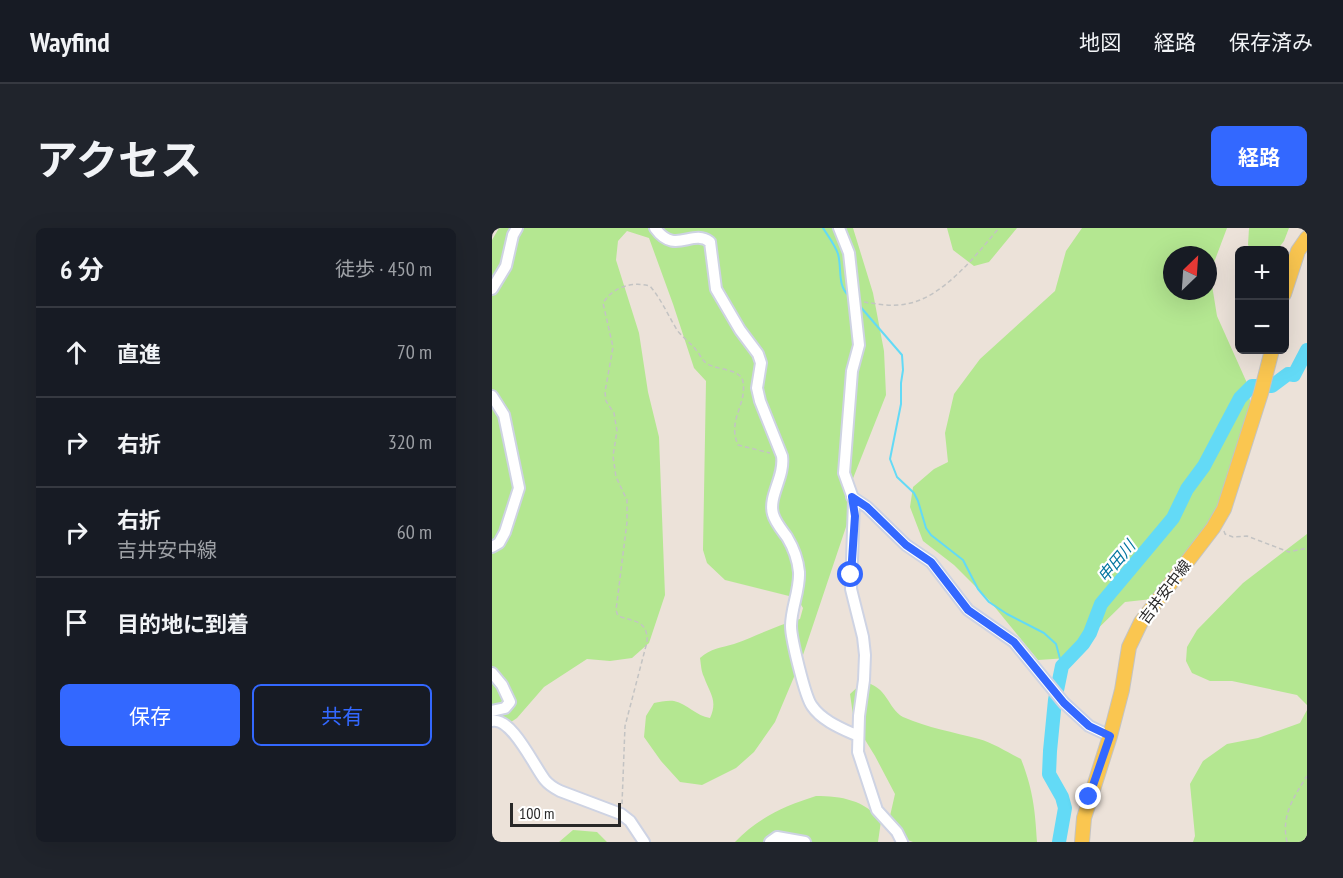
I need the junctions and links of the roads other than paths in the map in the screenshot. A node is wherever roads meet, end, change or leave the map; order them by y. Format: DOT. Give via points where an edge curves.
graph roads {
  1 [pos="517,228"];
  2 [pos="655,228"];
  3 [pos="838,228"];
  4 [pos="1307,238"];
  5 [pos="1289,279"];
  6 [pos="492,289"];
  7 [pos="1271,354"];
  8 [pos="492,396"];
  9 [pos="852,497"];
  10 [pos="492,547"];
  11 [pos="492,673"];
  12 [pos="492,711"];
  13 [pos="492,721"];
  14 [pos="858,736"];
  15 [pos="1110,736"];
  16 [pos="644,842"];
  17 [pos="770,842"];
  18 [pos="805,842"];
  19 [pos="902,842"];
  20 [pos="1082,842"];
  1 -- 6 [label="street" via="506,266"];
  2 -- 14 [label="street" via="667,238 677,240 701,233 710,242 716,289 758,354 760,401 782,456 783,473 773,498 772,513 788,539 799,570 791,627 797,656 812,706 823,717"];
  3 -- 9 [label="street" via="849,253 859,345 852,371 844,473"];
  4 -- 5 [label="main road"];
  7 -- 15 [label="main road, 吉井安中線" via="1238,470 1219,518 1141,622 1129,647"];
  8 -- 10 [label="street" via="504,416 519,488 500,543"];
  9 -- 14 [label="street" via="855,516 851,589 865,655"];
  9 -- 15 [label="street" via="931,562 968,610 1014,642 1064,703 1089,726"];
  11 -- 12 [label="street" via="510,702 505,708"];
  13 -- 16 [label="street" via="504,722 551,786 621,814"];
  14 -- 19 [label="street" via="858,752 877,810"];
  15 -- 20 [label="main road, 吉井安中線" via="1089,797"];
  17 -- 18 [label="street" via="777,837"];
}
